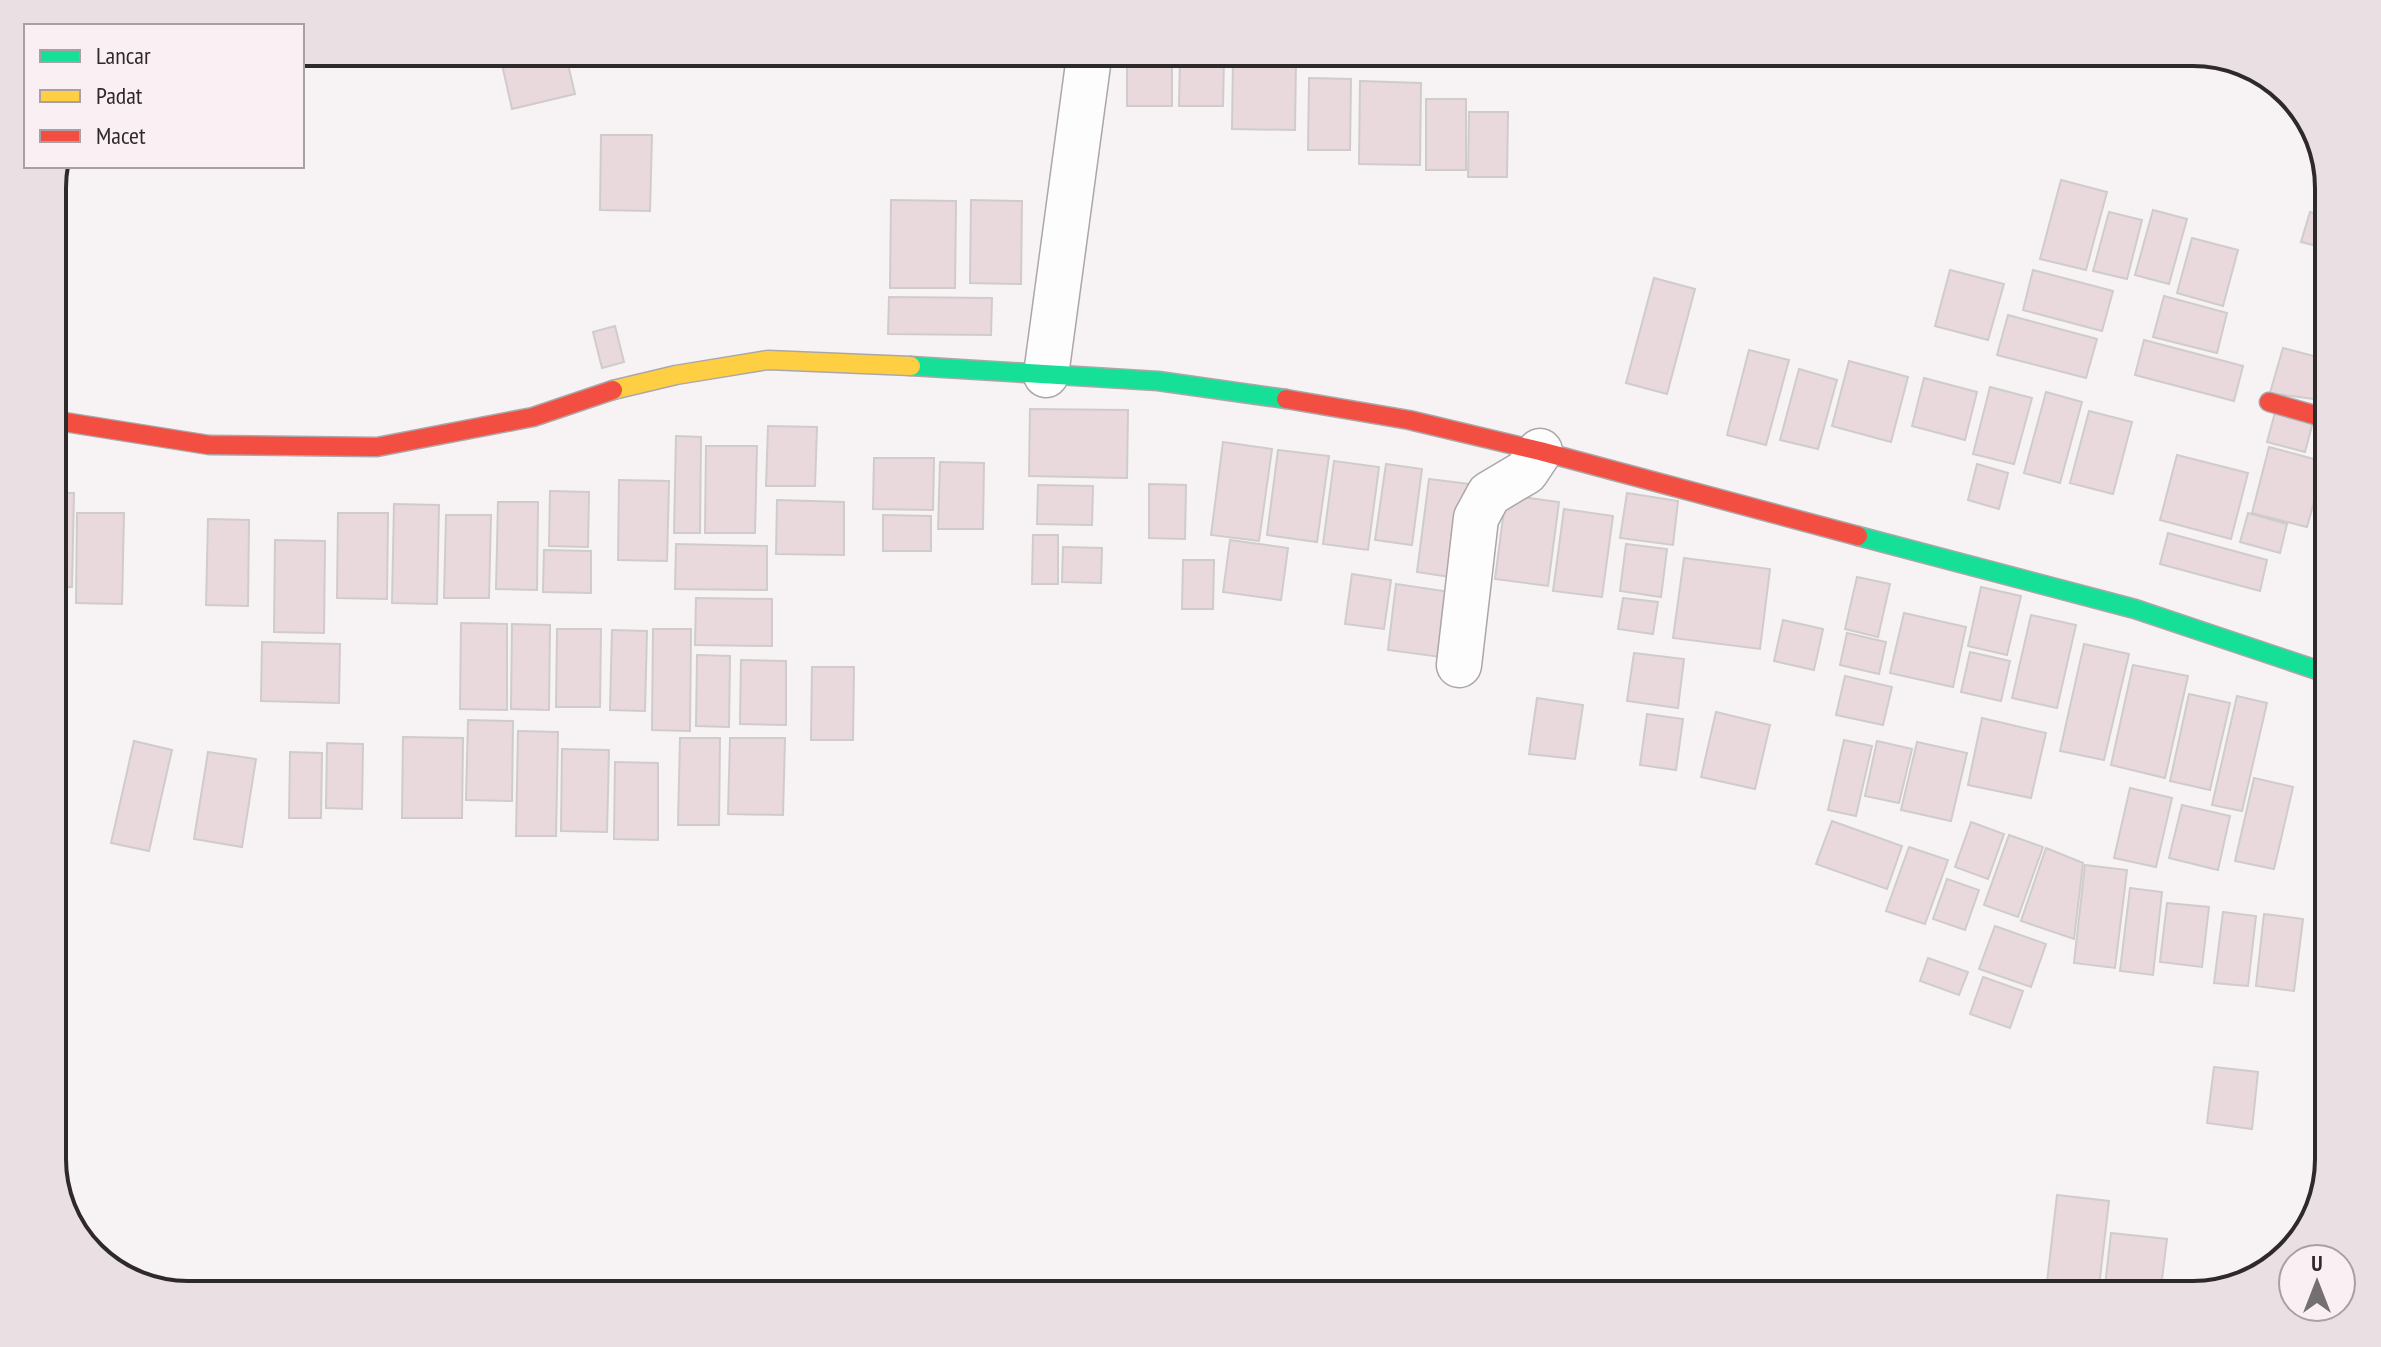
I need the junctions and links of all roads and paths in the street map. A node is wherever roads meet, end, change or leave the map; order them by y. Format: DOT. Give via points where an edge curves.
graph roads {
  1 [pos="1088,66"];
  2 [pos="1046,375"];
  3 [pos="2269,402"];
  4 [pos="2315,415"];
  5 [pos="66,422"];
  6 [pos="1540,451"];
  7 [pos="1459,665"];
  8 [pos="2315,669"];
  1 -- 2 [label="street"];
  2 -- 5 [label="street" via="768,360 676,375 597,394 533,417 377,447 209,445"];
  2 -- 6 [label="street" via="1243,392 1409,420"];
  3 -- 4 [label="street"];
  6 -- 7 [label="street" via="1526,472 1489,494 1476,518"];
  6 -- 8 [label="street" via="2135,609"];
}
